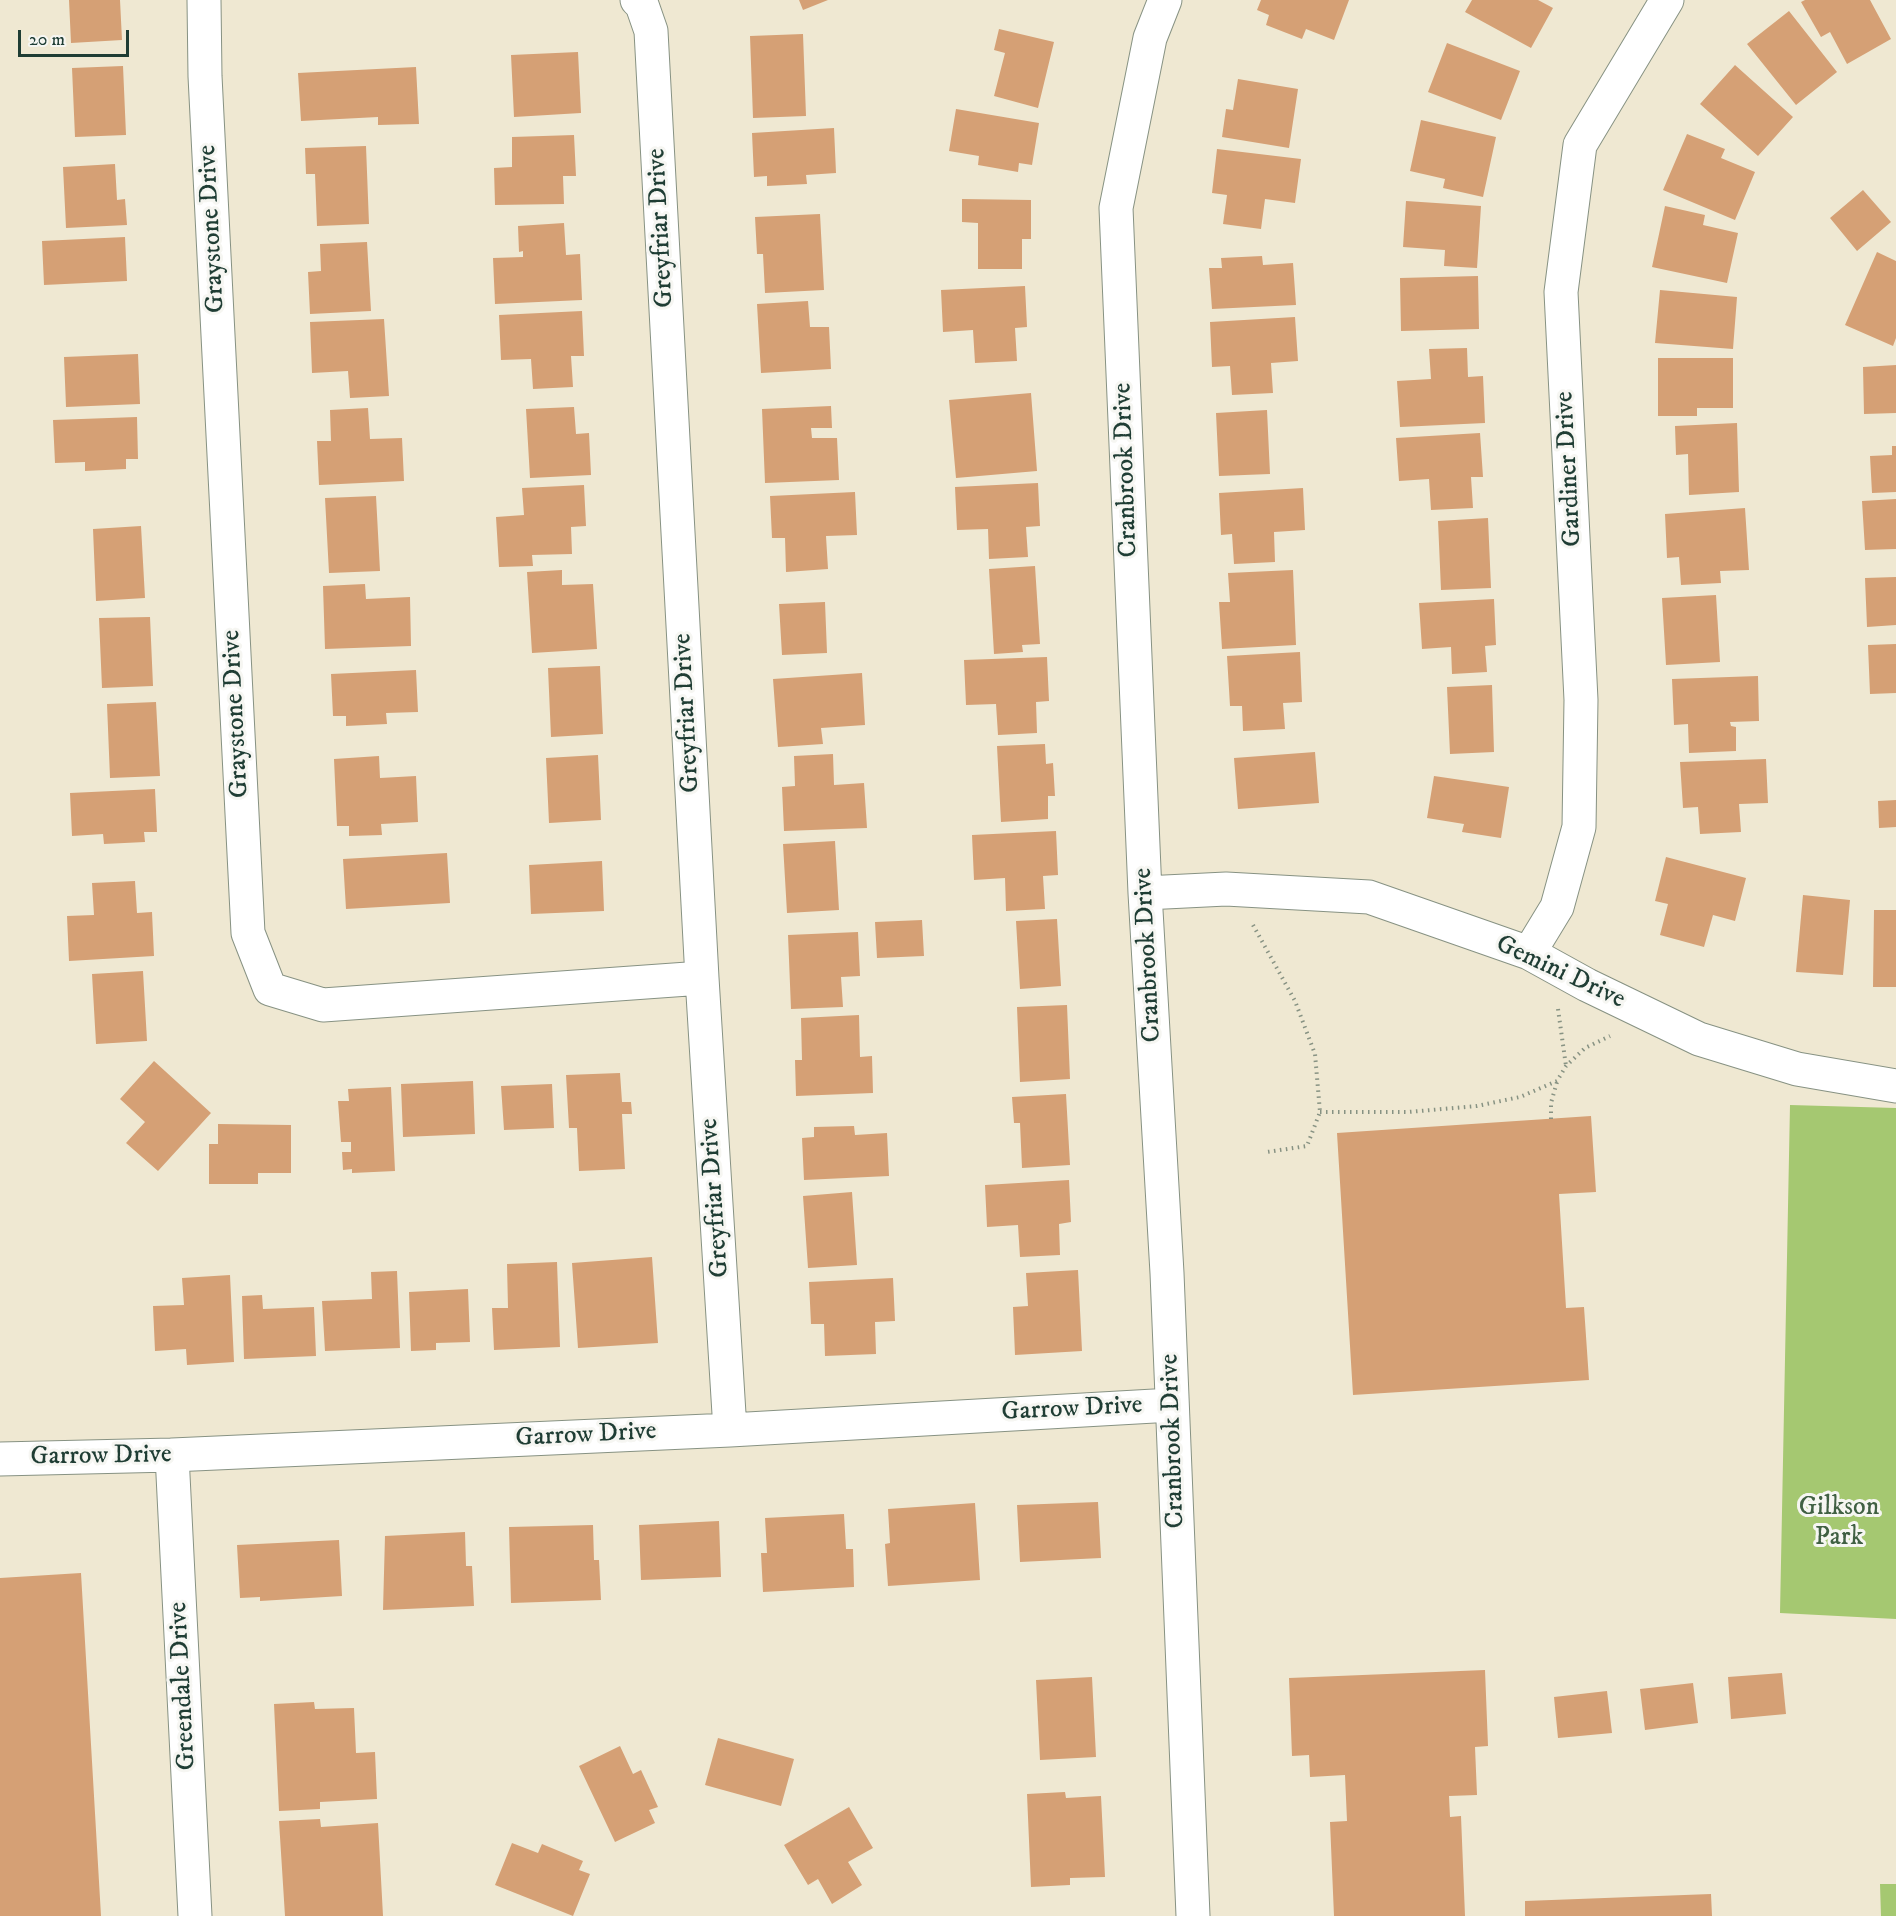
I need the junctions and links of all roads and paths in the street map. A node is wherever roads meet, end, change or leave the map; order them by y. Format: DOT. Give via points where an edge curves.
graph roads {
  1 [pos="204,0"];
  2 [pos="637,0"];
  3 [pos="1165,0"];
  4 [pos="1667,0"];
  5 [pos="1226,889"];
  6 [pos="1145,893"];
  7 [pos="1529,953"];
  8 [pos="702,978"];
  9 [pos="1656,1018"];
  10 [pos="1557,1081"];
  11 [pos="1896,1086"];
  12 [pos="1320,1112"];
  13 [pos="1551,1119"];
  14 [pos="1267,1152"];
  15 [pos="1172,1405"];
  16 [pos="730,1430"];
  17 [pos="172,1455"];
  18 [pos="0,1459"];
  19 [pos="195,1916"];
  20 [pos="1193,1916"];
  1 -- 8 [label="street, Graystone Drive" via="248,933 270,989 323,1005"];
  2 -- 8 [label="street, Greyfriar Drive" via="651,31"];
  3 -- 6 [label="street, Cranbrook Drive" via="1150,38 1116,208"];
  4 -- 7 [label="street, Gardiner Drive" via="1580,145 1561,292 1581,700 1579,826 1557,907"];
  5 -- 6 [label="street, Gemini Drive"];
  5 -- 7 [label="street, Gemini Drive" via="1369,897"];
  5 -- 12 [label="path" via="1256,929 1295,1000 1315,1054"];
  6 -- 15 [label="street, Cranbrook Drive"];
  7 -- 9 [label="street, Gemini Drive"];
  8 -- 16 [label="street, Greyfriar Drive"];
  9 -- 10 [label="path" via="1585,1047"];
  9 -- 11 [label="street, Gemini Drive" via="1699,1039 1797,1069"];
  10 -- 12 [label="path" via="1477,1107 1408,1113"];
  10 -- 13 [label="path"];
  12 -- 14 [label="path" via="1307,1146"];
  15 -- 16 [label="street, Garrow Drive"];
  15 -- 20 [label="street, Cranbrook Drive"];
  16 -- 17 [label="street, Garrow Drive"];
  17 -- 18 [label="street, Garrow Drive"];
  17 -- 19 [label="street, Greendale Drive"];
}
